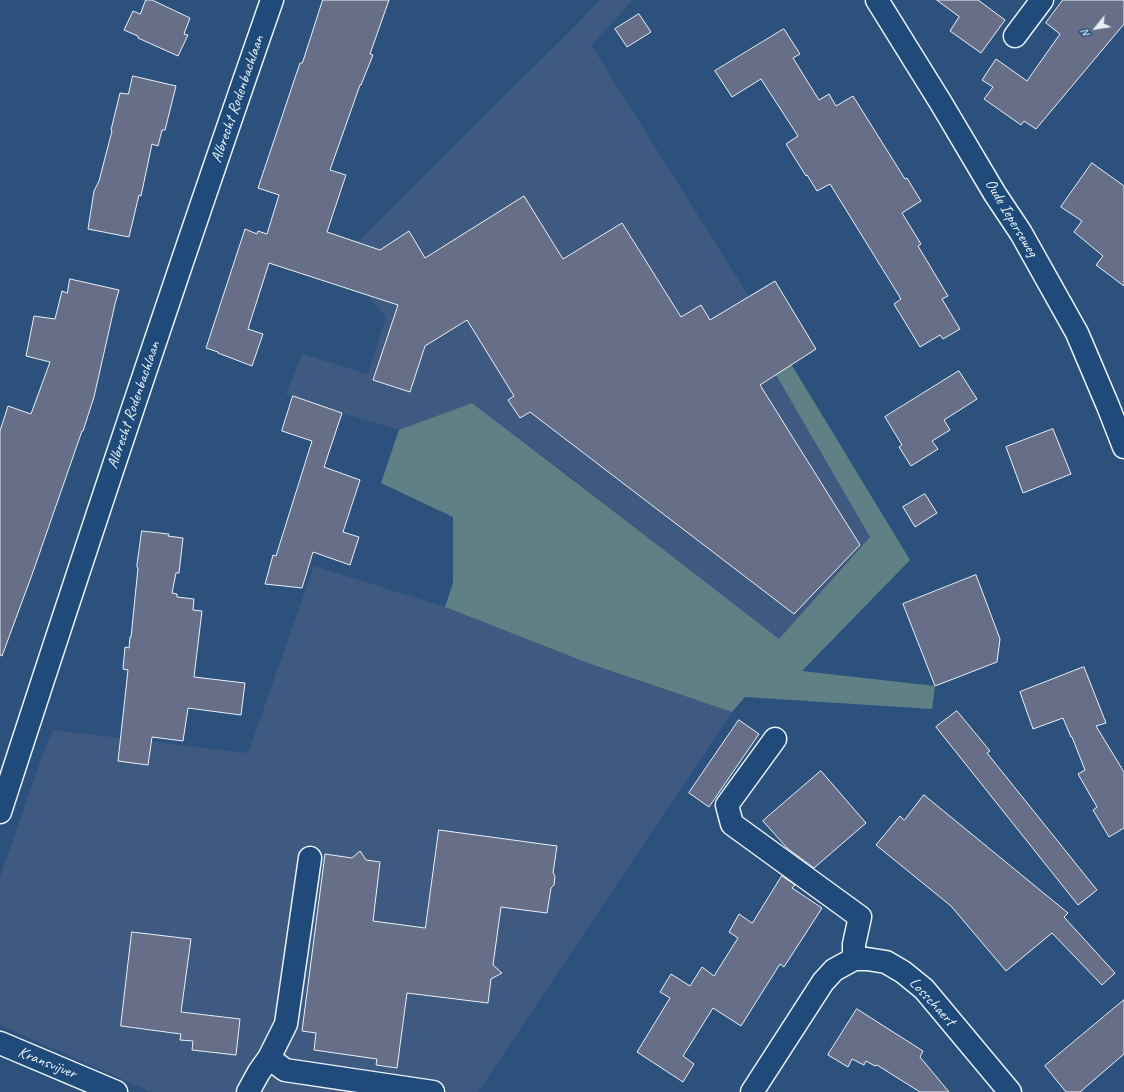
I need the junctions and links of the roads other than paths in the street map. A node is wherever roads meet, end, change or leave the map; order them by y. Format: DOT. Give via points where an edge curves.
graph roads {
  1 [pos="272,0"];
  2 [pos="877,0"];
  3 [pos="1042,0"];
  4 [pos="1015,36"];
  5 [pos="1124,447"];
  6 [pos="775,740"];
  7 [pos="0,812"];
  8 [pos="310,858"];
  9 [pos="854,959"];
  10 [pos="0,1043"];
  11 [pos="269,1058"];
  12 [pos="116,1092"];
  13 [pos="248,1092"];
  14 [pos="433,1092"];
  15 [pos="752,1092"];
  16 [pos="1010,1092"];
  1 -- 7 [label="street, Albrecht Rodenbachlaan" via="94,523"];
  2 -- 5 [label="street, Oude Ieperseweg" via="1021,233 1077,332"];
  3 -- 4 [label="street"];
  6 -- 9 [label="street" via="727,805 732,824 860,917 854,944"];
  8 -- 11 [label="street" via="286,1024"];
  9 -- 15 [label="street" via="834,970 823,982"];
  9 -- 16 [label="street, Losschaert" via="886,962 924,988"];
  10 -- 12 [label="street, Kransvijver"];
  11 -- 13 [label="street"];
  11 -- 14 [label="street" via="285,1070"];
}
